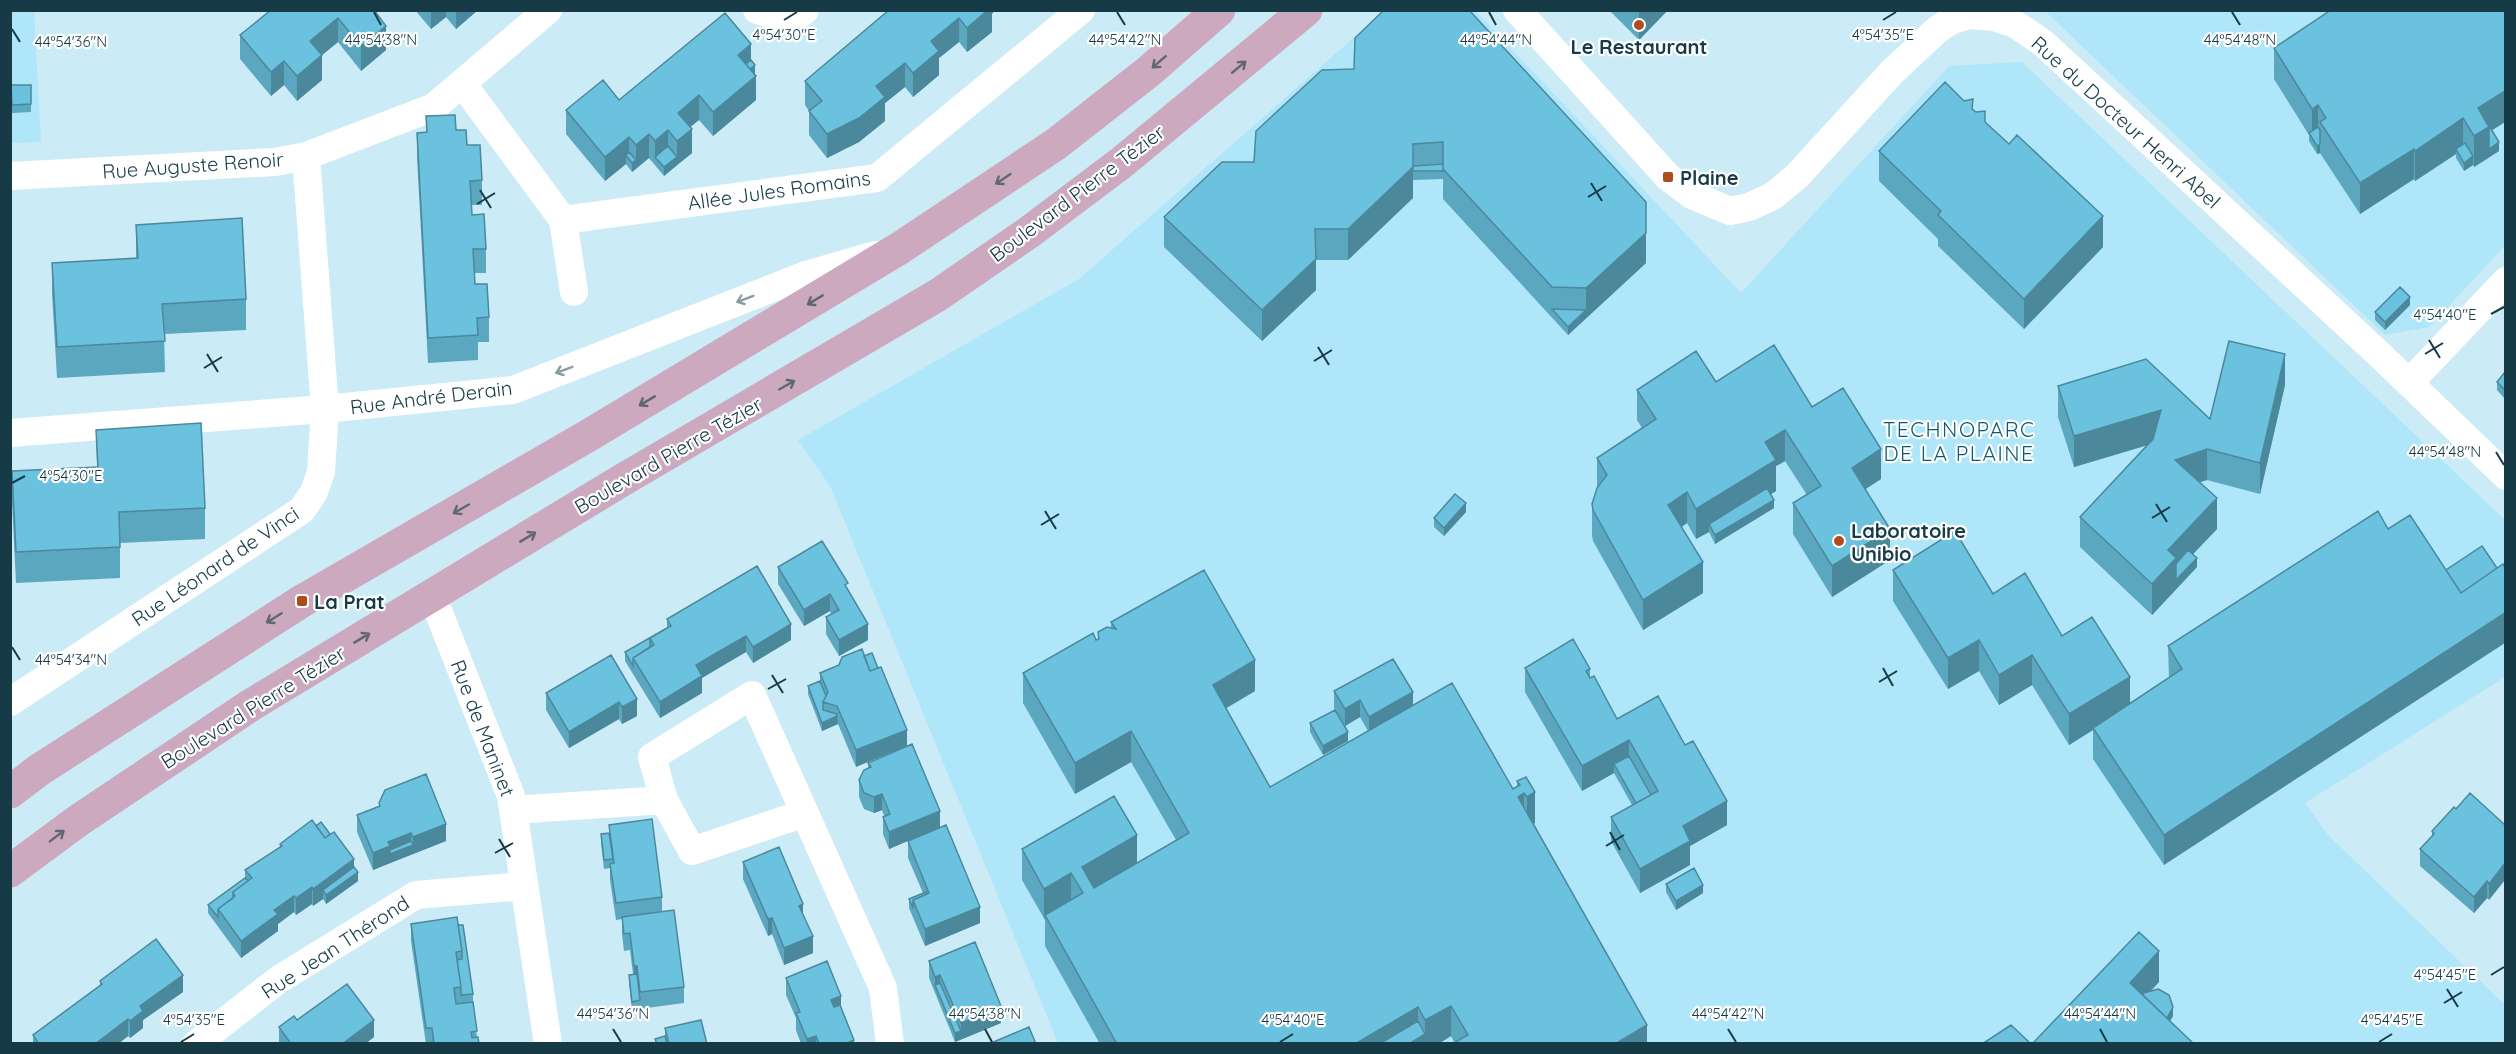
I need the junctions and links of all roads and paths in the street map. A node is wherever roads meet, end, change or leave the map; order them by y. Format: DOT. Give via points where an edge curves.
graph roads {
  1 [pos="548,10"];
  2 [pos="757,10"];
  3 [pos="805,10"];
  4 [pos="1081,10"];
  5 [pos="1219,10"];
  6 [pos="1306,10"];
  7 [pos="1517,10"];
  8 [pos="462,83"];
  9 [pos="306,156"];
  10 [pos="10,176"];
  11 [pos="563,220"];
  12 [pos="900,248"];
  13 [pos="2505,281"];
  14 [pos="574,292"];
  15 [pos="2409,383"];
  16 [pos="325,409"];
  17 [pos="10,433"];
  18 [pos="2505,476"];
  19 [pos="428,597"];
  20 [pos="10,702"];
  21 [pos="10,792"];
  22 [pos="664,800"];
  23 [pos="513,810"];
  24 [pos="805,813"];
  25 [pos="10,871"];
  26 [pos="524,886"];
  27 [pos="196,1044"];
  28 [pos="548,1044"];
  29 [pos="890,1044"];
  1 -- 8 [label="street, Rue Auguste Renoir"];
  2 -- 3 [label="street" via="791,21"];
  4 -- 11 [label="street, Allée Jules Romains" via="877,178"];
  5 -- 12 [label="main road, one-way" via="1056,144"];
  19 -- 6 [label="main road, Boulevard Pierre Tézier, one-way" via="938,295 1121,163"];
  7 -- 15 [label="street, Rue du Docteur Henri Abel" via="1668,177 1692,195 1730,211 1773,196 1797,176 1892,72 1938,29 1953,20 1976,15 2015,24 2043,43"];
  8 -- 9 [label="street, Rue Auguste Renoir" via="434,107"];
  8 -- 11 [label="street"];
  9 -- 10 [label="street, Rue Auguste Renoir" via="275,162"];
  9 -- 16 [label="street, Rue Léonard de Vinci"];
  11 -- 14 [label="street"];
  12 -- 16 [label="street, Rue André Derain, one-way" via="806,275 513,390"];
  12 -- 21 [label="main road, one-way" via="591,435 302,601"];
  13 -- 15 [label="street"];
  15 -- 18 [label="street, Rue du Docteur Henri Abel"];
  16 -- 17 [label="street, Rue André Derain"];
  16 -- 20 [label="street, Rue Léonard de Vinci" via="321,472 302,510"];
  19 -- 23 [label="street, Rue de Maninet" via="443,624 511,796"];
  25 -- 19 [label="main road, Boulevard Pierre Tézier, one-way" via="251,705"];
  22 -- 23 [label="street"];
  22 -- 24 [label="street" via="692,851"];
  22 -- 24 [label="street" via="652,757 752,695"];
  23 -- 26 [label="street, Rue de Maninet"];
  24 -- 29 [label="street" via="883,988"];
  26 -- 27 [label="street, Rue Jean Thérond" via="416,895 278,980"];
  26 -- 28 [label="street, Rue de Maninet"];
}
